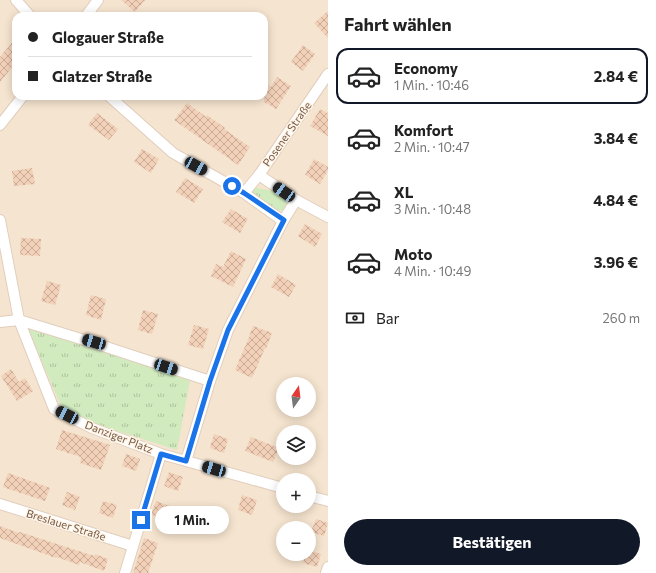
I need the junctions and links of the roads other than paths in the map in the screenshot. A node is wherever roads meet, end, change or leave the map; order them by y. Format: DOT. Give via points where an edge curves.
graph roads {
  1 [pos="16,0"];
  2 [pos="98,0"];
  3 [pos="26,12"];
  4 [pos="89,12"];
  5 [pos="328,74"];
  6 [pos="20,100"];
  7 [pos="113,100"];
  8 [pos="0,125"];
  9 [pos="259,175"];
  10 [pos="244,193"];
  11 [pos="296,200"];
  12 [pos="328,218"];
  13 [pos="0,220"];
  14 [pos="284,220"];
  15 [pos="19,320"];
  16 [pos="0,322"];
  17 [pos="210,381"];
  18 [pos="161,454"];
  19 [pos="186,461"];
  20 [pos="276,486"];
  21 [pos="316,498"];
  22 [pos="328,501"];
  23 [pos="0,504"];
  24 [pos="133,546"];
  25 [pos="328,568"];
  26 [pos="125,573"];
  27 [pos="326,573"];
  1 -- 3 [label="street"];
  2 -- 4 [label="street"];
  5 -- 9 [label="street, Posener Straße"];
  6 -- 8 [label="street"];
  7 -- 10 [label="street" via="172,153"];
  9 -- 10 [label="street, Posener Straße"];
  9 -- 11 [label="street"];
  10 -- 14 [label="street"];
  11 -- 12 [label="street"];
  11 -- 14 [label="street"];
  13 -- 15 [label="street, Danziger Platz"];
  14 -- 17 [label="street" via="228,330"];
  15 -- 16 [label="street"];
  15 -- 17 [label="street"];
  15 -- 18 [label="street, Danziger Platz" via="54,409 92,428"];
  17 -- 19 [label="street"];
  18 -- 19 [label="street, Danziger Platz"];
  18 -- 24 [label="street"];
  19 -- 20 [label="street, Danziger Platz"];
  21 -- 22 [label="street"];
  23 -- 24 [label="street, Breslauer Straße"];
  24 -- 26 [label="street"];
  25 -- 27 [label="street"];
}
